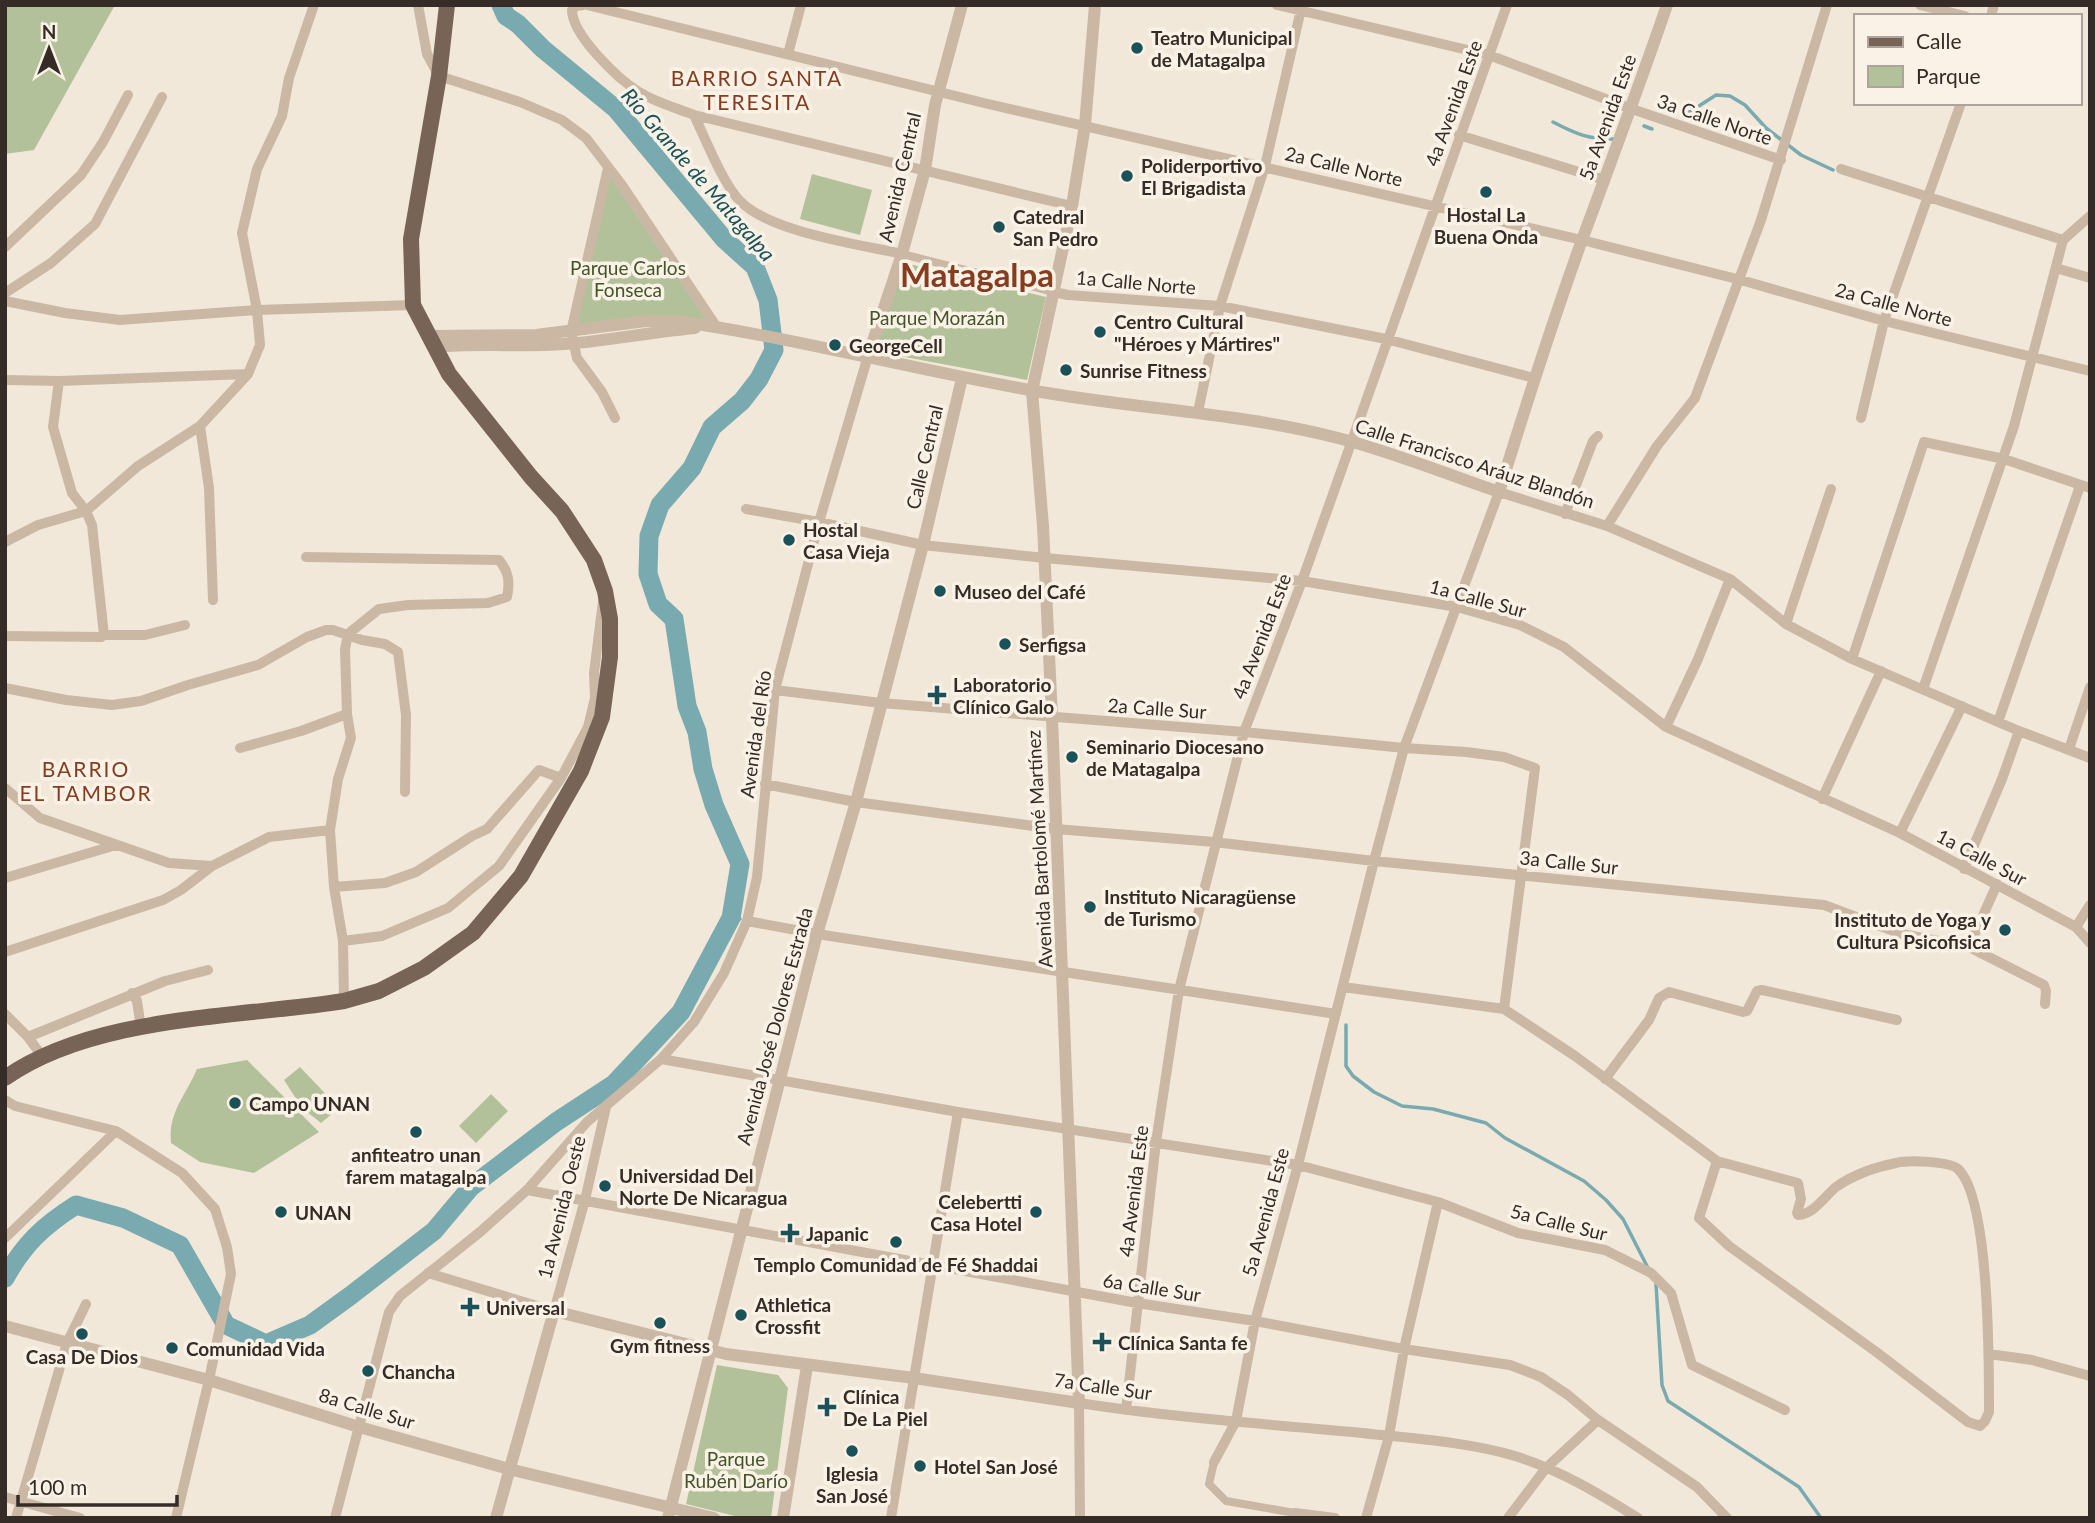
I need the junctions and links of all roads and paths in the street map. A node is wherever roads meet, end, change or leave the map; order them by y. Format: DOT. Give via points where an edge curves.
graph roads {
  1 [pos="314,5"];
  2 [pos="418,5"];
  3 [pos="447,5"];
  4 [pos="802,5"];
  5 [pos="962,5"];
  6 [pos="1095,5"];
  7 [pos="1277,5"];
  8 [pos="1507,5"];
  9 [pos="1667,5"];
  10 [pos="1827,5"];
  11 [pos="1920,5"];
  12 [pos="581,7"];
  13 [pos="1302,8"];
  14 [pos="1957,14"];
  15 [pos="789,54"];
  16 [pos="1489,55"];
  17 [pos="439,76"];
  18 [pos="939,92"];
  19 [pos="128,95"];
  20 [pos="162,97"];
  21 [pos="1960,105"];
  22 [pos="1632,109"];
  23 [pos="694,116"];
  24 [pos="1085,125"];
  25 [pos="1459,135"];
  26 [pos="1784,150"];
  27 [pos="1265,166"];
  28 [pos="608,168"];
  29 [pos="1840,169"];
  30 [pos="925,170"];
  31 [pos="1605,180"];
  32 [pos="1929,198"];
  33 [pos="1435,205"];
  34 [pos="1072,206"];
  35 [pos="2090,216"];
  36 [pos="1582,240"];
  37 [pos="2063,240"];
  38 [pos="5,247"];
  39 [pos="902,254"];
  40 [pos="2056,268"];
  41 [pos="2090,278"];
  42 [pos="1741,280"];
  43 [pos="1054,292"];
  44 [pos="5,293"];
  45 [pos="5,301"];
  46 [pos="413,305"];
  47 [pos="1220,306"];
  48 [pos="257,310"];
  49 [pos="1884,321"];
  50 [pos="716,326"];
  51 [pos="571,338"];
  52 [pos="1386,339"];
  53 [pos="431,341"];
  54 [pos="868,356"];
  55 [pos="2031,357"];
  56 [pos="2090,371"];
  57 [pos="248,374"];
  58 [pos="962,377"];
  59 [pos="1534,378"];
  60 [pos="5,380"];
  61 [pos="60,381"];
  62 [pos="1032,391"];
  63 [pos="1198,412"];
  64 [pos="615,418"];
  65 [pos="1861,418"];
  66 [pos="200,426"];
  67 [pos="1598,436"];
  68 [pos="1350,441"];
  69 [pos="2004,459"];
  70 [pos="2085,487"];
  71 [pos="1831,489"];
  72 [pos="1499,492"];
  73 [pos="746,509"];
  74 [pos="86,511"];
  75 [pos="1565,514"];
  76 [pos="819,522"];
  77 [pos="1607,526"];
  78 [pos="5,542"];
  79 [pos="923,545"];
  80 [pos="306,557"];
  81 [pos="1045,558"];
  82 [pos="1730,579"];
  83 [pos="1302,581"];
  84 [pos="605,592"];
  85 [pos="213,600"];
  86 [pos="1457,607"];
  87 [pos="1786,624"];
  88 [pos="185,625"];
  89 [pos="348,634"];
  90 [pos="5,635"];
  91 [pos="104,635"];
  92 [pos="1852,659"];
  93 [pos="1881,671"];
  94 [pos="5,688"];
  95 [pos="2090,688"];
  96 [pos="1923,689"];
  97 [pos="775,690"];
  98 [pos="881,703"];
  99 [pos="1962,706"];
  100 [pos="347,714"];
  101 [pos="1052,718"];
  102 [pos="1998,722"];
  103 [pos="1666,727"];
  104 [pos="2019,731"];
  105 [pos="1244,732"];
  106 [pos="240,748"];
  107 [pos="1404,748"];
  108 [pos="2069,749"];
  109 [pos="2090,758"];
  110 [pos="561,778"];
  111 [pos="765,784"];
  112 [pos="405,792"];
  113 [pos="7,793"];
  114 [pos="1822,799"];
  115 [pos="856,802"];
  116 [pos="1056,829"];
  117 [pos="330,830"];
  118 [pos="1900,833"];
  119 [pos="1214,842"];
  120 [pos="116,845"];
  121 [pos="1374,861"];
  122 [pos="212,866"];
  123 [pos="1964,869"];
  124 [pos="1522,875"];
  125 [pos="5,878"];
  126 [pos="1997,884"];
  127 [pos="334,887"];
  128 [pos="2090,905"];
  129 [pos="747,921"];
  130 [pos="2076,927"];
  131 [pos="817,934"];
  132 [pos="343,941"];
  133 [pos="2090,943"];
  134 [pos="1969,947"];
  135 [pos="5,952"];
  136 [pos="208,970"];
  137 [pos="1063,972"];
  138 [pos="1343,986"];
  139 [pos="1179,990"];
  140 [pos="132,993"];
  141 [pos="344,1001"];
  142 [pos="2045,1004"];
  143 [pos="1504,1009"];
  144 [pos="5,1014"];
  145 [pos="1336,1014"];
  146 [pos="1896,1020"];
  147 [pos="141,1028"];
  148 [pos="28,1037"];
  149 [pos="42,1056"];
  150 [pos="661,1059"];
  151 [pos="5,1077"];
  152 [pos="1605,1079"];
  153 [pos="780,1081"];
  154 [pos="5,1100"];
  155 [pos="606,1107"];
  156 [pos="958,1112"];
  157 [pos="1069,1129"];
  158 [pos="116,1131"];
  159 [pos="1156,1142"];
  160 [pos="1717,1161"];
  161 [pos="1298,1164"];
  162 [pos="527,1189"];
  163 [pos="585,1200"];
  164 [pos="1438,1202"];
  165 [pos="741,1229"];
  166 [pos="5,1238"];
  167 [pos="933,1265"];
  168 [pos="428,1273"];
  169 [pos="1075,1291"];
  170 [pos="1137,1303"];
  171 [pos="86,1304"];
  172 [pos="554,1311"];
  173 [pos="1255,1321"];
  174 [pos="7,1324"];
  175 [pos="67,1343"];
  176 [pos="1404,1349"];
  177 [pos="712,1352"];
  178 [pos="1989,1354"];
  179 [pos="807,1366"];
  180 [pos="2090,1376"];
  181 [pos="914,1378"];
  182 [pos="209,1380"];
  183 [pos="1079,1403"];
  184 [pos="1126,1410"];
  185 [pos="1785,1410"];
  186 [pos="1598,1420"];
  187 [pos="1236,1421"];
  188 [pos="359,1427"];
  189 [pos="1389,1436"];
  190 [pos="1214,1462"];
  191 [pos="1546,1468"];
  192 [pos="509,1469"];
  193 [pos="5,1497"];
  194 [pos="20,1501"];
  195 [pos="669,1512"];
  196 [pos="1294,1515"];
  197 [pos="16,1518"];
  198 [pos="80,1518"];
  199 [pos="176,1518"];
  200 [pos="335,1518"];
  201 [pos="496,1518"];
  202 [pos="714,1518"];
  203 [pos="783,1518"];
  204 [pos="891,1518"];
  205 [pos="1080,1518"];
  206 [pos="1335,1518"];
  207 [pos="1366,1518"];
  208 [pos="1508,1518"];
  209 [pos="1638,1518"];
  210 [pos="1727,1518"];
  1 -- 48 [label="street" via="289,78 282,116 257,169 242,233"];
  2 -- 17 [label="street" via="427,54"];
  3 -- 17 [label="main road"];
  4 -- 15 [label="street"];
  5 -- 18 [label="street, Avenida Central"];
  6 -- 24 [label="street, Avenida Bartolomé Martínez"];
  7 -- 13 [label="street, 3a Calle Norte"];
  8 -- 16 [label="street, 4a Avenida Este"];
  9 -- 22 [label="street, 5a Avenida Este"];
  10 -- 26 [label="street"];
  11 -- 14 [label="street"];
  12 -- 15 [label="street, 2a Calle Norte"];
  12 -- 23 [label="street" via="572,18 609,67 639,93"];
  13 -- 16 [label="street, 3a Calle Norte"];
  13 -- 27 [label="street"];
  15 -- 18 [label="street, 2a Calle Norte"];
  16 -- 22 [label="street, 3a Calle Norte"];
  16 -- 25 [label="street, 4a Avenida Este"];
  17 -- 28 [label="street" via="562,120 586,138"];
  17 -- 46 [label="main road" via="411,239"];
  18 -- 24 [label="street, 2a Calle Norte"];
  18 -- 30 [label="street, Avenida Central"];
  19 -- 38 [label="street" via="80,175"];
  20 -- 44 [label="street" via="95,225 51,263"];
  21 -- 32 [label="street"];
  22 -- 26 [label="street, 3a Calle Norte"];
  22 -- 31 [label="street, 5a Avenida Este"];
  23 -- 30 [label="street"];
  23 -- 39 [label="street, 1a Calle Norte" via="740,201 772,222"];
  24 -- 27 [label="street, 2a Calle Norte"];
  24 -- 34 [label="street, Avenida Bartolomé Martínez"];
  25 -- 31 [label="street"];
  25 -- 33 [label="street, 4a Avenida Este"];
  26 -- 42 [label="street"];
  27 -- 33 [label="street, 2a Calle Norte"];
  27 -- 47 [label="street"];
  28 -- 50 [label="street"];
  28 -- 51 [label="street"];
  29 -- 32 [label="street"];
  30 -- 34 [label="street"];
  30 -- 39 [label="street, Avenida Central"];
  31 -- 36 [label="street, 5a Avenida Este"];
  32 -- 37 [label="street"];
  32 -- 49 [label="street"];
  33 -- 36 [label="street, 2a Calle Norte"];
  33 -- 52 [label="street, 4a Avenida Este"];
  34 -- 43 [label="street, Avenida Bartolomé Martínez"];
  35 -- 37 [label="street"];
  36 -- 42 [label="street, 2a Calle Norte"];
  36 -- 59 [label="street, 5a Avenida Este"];
  37 -- 40 [label="street"];
  39 -- 43 [label="street, 1a Calle Norte"];
  39 -- 54 [label="street, Avenida Central"];
  40 -- 41 [label="street"];
  40 -- 55 [label="street"];
  42 -- 49 [label="street, 2a Calle Norte"];
  42 -- 77 [label="street" via="1695,398 1657,446"];
  43 -- 47 [label="street, 1a Calle Norte"];
  43 -- 62 [label="street, Avenida Bartolomé Martínez"];
  45 -- 48 [label="street" via="120,320"];
  46 -- 48 [label="street"];
  46 -- 53 [label="main road"];
  47 -- 52 [label="street, 1a Calle Norte"];
  47 -- 63 [label="street"];
  48 -- 57 [label="street" via="260,345"];
  49 -- 55 [label="street, 2a Calle Norte"];
  49 -- 65 [label="street"];
  50 -- 51 [label="street"];
  50 -- 54 [label="street, Calle Francisco Aráuz Blandón"];
  51 -- 53 [label="street" via="457,334"];
  51 -- 64 [label="street" via="577,358"];
  52 -- 59 [label="street, 1a Calle Norte"];
  52 -- 68 [label="street, 4a Avenida Este"];
  53 -- 84 [label="main road" via="455,383 562,511 594,560"];
  54 -- 58 [label="street, Calle Francisco Aráuz Blandón"];
  54 -- 76 [label="street, Avenida del Río"];
  55 -- 56 [label="street, 2a Calle Norte"];
  55 -- 69 [label="street"];
  57 -- 61 [label="street"];
  57 -- 66 [label="street"];
  58 -- 62 [label="street, Calle Francisco Aráuz Blandón"];
  58 -- 79 [label="street, Calle Central"];
  59 -- 72 [label="street, 5a Avenida Este"];
  60 -- 61 [label="street"];
  61 -- 74 [label="street" via="52,427 72,493"];
  62 -- 63 [label="street, Calle Francisco Aráuz Blandón"];
  62 -- 81 [label="street, Avenida Bartolomé Martínez"];
  63 -- 68 [label="street, Calle Francisco Aráuz Blandón"];
  66 -- 74 [label="street" via="138,466"];
  66 -- 85 [label="street" via="209,488"];
  67 -- 75 [label="street"];
  68 -- 72 [label="street, Calle Francisco Aráuz Blandón"];
  68 -- 83 [label="street, 4a Avenida Este"];
  69 -- 70 [label="street"];
  69 -- 92 [label="street" via="1924,442"];
  69 -- 96 [label="street"];
  70 -- 102 [label="street"];
  71 -- 87 [label="street"];
  72 -- 75 [label="street, Calle Francisco Aráuz Blandón"];
  72 -- 86 [label="street, 5a Avenida Este"];
  73 -- 76 [label="street, 1a Calle Sur"];
  74 -- 78 [label="street" via="38,525"];
  74 -- 91 [label="street" via="92,525"];
  75 -- 77 [label="street, Calle Francisco Aráuz Blandón"];
  76 -- 79 [label="street, 1a Calle Sur"];
  76 -- 97 [label="street, Avenida del Río"];
  77 -- 82 [label="street, Calle Francisco Aráuz Blandón"];
  79 -- 81 [label="street, 1a Calle Sur"];
  79 -- 98 [label="street, Avenida José Dolores Estrada"];
  80 -- 89 [label="street" via="499,560 506,569 507,597 488,603 379,609"];
  81 -- 83 [label="street, 1a Calle Sur"];
  81 -- 101 [label="street, Avenida Bartolomé Martínez"];
  82 -- 87 [label="street, Calle Francisco Aráuz Blandón"];
  82 -- 103 [label="street"];
  83 -- 86 [label="street, 1a Calle Sur"];
  83 -- 105 [label="street, 4a Avenida Este"];
  84 -- 110 [label="street" via="596,644 595,698 588,727"];
  84 -- 141 [label="main road" via="610,657 602,717 581,771 521,876 473,933 425,968 379,991"];
  86 -- 103 [label="street, 1a Calle Sur" via="1520,625 1564,647"];
  86 -- 107 [label="street, 5a Avenida Este"];
  87 -- 92 [label="street, Calle Francisco Aráuz Blandón"];
  88 -- 91 [label="street" via="145,635"];
  89 -- 94 [label="street" via="326,630 258,665 141,701 112,705"];
  89 -- 100 [label="street"];
  89 -- 112 [label="street" via="397,652 406,715"];
  90 -- 91 [label="street"];
  92 -- 93 [label="street, Calle Francisco Aráuz Blandón"];
  93 -- 96 [label="street, Calle Francisco Aráuz Blandón"];
  93 -- 114 [label="street"];
  95 -- 108 [label="street"];
  96 -- 99 [label="street, Calle Francisco Aráuz Blandón"];
  97 -- 98 [label="street, 2a Calle Sur"];
  97 -- 111 [label="street, Avenida del Río"];
  98 -- 101 [label="street, 2a Calle Sur"];
  98 -- 115 [label="street, Avenida José Dolores Estrada"];
  99 -- 102 [label="street, Calle Francisco Aráuz Blandón"];
  99 -- 118 [label="street"];
  100 -- 106 [label="street"];
  100 -- 117 [label="street" via="351,737"];
  101 -- 105 [label="street, 2a Calle Sur"];
  101 -- 116 [label="street, Avenida Bartolomé Martínez"];
  102 -- 104 [label="street, Calle Francisco Aráuz Blandón"];
  103 -- 114 [label="street, 1a Calle Sur"];
  104 -- 108 [label="street, Calle Francisco Aráuz Blandón"];
  104 -- 123 [label="street"];
  105 -- 107 [label="street, 2a Calle Sur"];
  105 -- 119 [label="street, 4a Avenida Este"];
  107 -- 121 [label="street, 5a Avenida Este"];
  107 -- 124 [label="street, 2a Calle Sur" via="1504,757 1535,768"];
  108 -- 109 [label="street, Calle Francisco Aráuz Blandón"];
  110 -- 127 [label="street" via="539,770 487,829 416,872 385,883"];
  110 -- 132 [label="street" via="499,866 448,908 382,936"];
  111 -- 115 [label="street, 3a Calle Sur"];
  111 -- 129 [label="street, Avenida del Río" via="757,877"];
  113 -- 120 [label="street" via="40,818"];
  114 -- 118 [label="street, 1a Calle Sur"];
  115 -- 116 [label="street, 3a Calle Sur"];
  115 -- 131 [label="street, Avenida José Dolores Estrada"];
  116 -- 119 [label="street, 3a Calle Sur"];
  116 -- 137 [label="street, Avenida Bartolomé Martínez"];
  117 -- 122 [label="street" via="269,837"];
  117 -- 127 [label="street"];
  118 -- 123 [label="street, 1a Calle Sur"];
  119 -- 121 [label="street, 3a Calle Sur"];
  119 -- 139 [label="street, 4a Avenida Este"];
  120 -- 122 [label="street" via="169,863"];
  120 -- 125 [label="street"];
  121 -- 124 [label="street, 3a Calle Sur"];
  121 -- 138 [label="street, 5a Avenida Este"];
  122 -- 135 [label="street" via="163,900"];
  123 -- 126 [label="street, 1a Calle Sur"];
  124 -- 134 [label="street, 3a Calle Sur" via="1824,905 1902,934"];
  124 -- 143 [label="street"];
  126 -- 130 [label="street, 1a Calle Sur"];
  126 -- 134 [label="street"];
  127 -- 132 [label="street"];
  128 -- 130 [label="street"];
  129 -- 131 [label="street"];
  129 -- 150 [label="street, Avenida del Río" via="724,973 694,1022"];
  130 -- 133 [label="street, 1a Calle Sur"];
  131 -- 137 [label="street"];
  131 -- 153 [label="street, Avenida José Dolores Estrada"];
  132 -- 141 [label="street"];
  134 -- 142 [label="street, 3a Calle Sur" via="2044,985"];
  136 -- 140 [label="street"];
  137 -- 139 [label="street"];
  137 -- 157 [label="street, Avenida Bartolomé Martínez"];
  138 -- 143 [label="street"];
  138 -- 145 [label="street, 5a Avenida Este"];
  139 -- 145 [label="street"];
  139 -- 159 [label="street, 4a Avenida Este"];
  140 -- 147 [label="street"];
  140 -- 148 [label="street"];
  141 -- 147 [label="main road"];
  143 -- 152 [label="street"];
  144 -- 148 [label="street"];
  145 -- 161 [label="street, 5a Avenida Este"];
  146 -- 152 [label="street" via="1762,990 1743,1012 1669,992 1659,998 1649,1020"];
  147 -- 149 [label="main road" via="78,1041"];
  148 -- 149 [label="street"];
  149 -- 151 [label="main road"];
  150 -- 153 [label="street, 5a Calle Sur"];
  150 -- 155 [label="street, Avenida del Río"];
  152 -- 160 [label="street"];
  153 -- 156 [label="street, 5a Calle Sur"];
  153 -- 165 [label="street, Avenida José Dolores Estrada"];
  154 -- 158 [label="street"];
  155 -- 162 [label="street, Avenida del Río"];
  155 -- 163 [label="street, 1a Avenida Oeste"];
  156 -- 157 [label="street, 5a Calle Sur"];
  156 -- 167 [label="street"];
  157 -- 159 [label="street, 5a Calle Sur"];
  157 -- 169 [label="street, Avenida Bartolomé Martínez"];
  158 -- 166 [label="street"];
  158 -- 182 [label="street" via="182,1173 215,1209 230,1274"];
  159 -- 161 [label="street, 5a Calle Sur"];
  159 -- 170 [label="street, 4a Avenida Este"];
  160 -- 178 [label="street" via="1798,1183 1798,1216 1838,1186 1898,1162 1958,1168 1974,1203 1980,1234"];
  160 -- 178 [label="street" via="1699,1218 1729,1246 1973,1425 1980,1426 1989,1412"];
  161 -- 164 [label="street, 5a Calle Sur"];
  161 -- 173 [label="street, 5a Avenida Este"];
  162 -- 163 [label="street, 6a Calle Sur"];
  162 -- 168 [label="street"];
  163 -- 165 [label="street, 6a Calle Sur"];
  163 -- 172 [label="street, 1a Avenida Oeste"];
  164 -- 176 [label="street"];
  164 -- 185 [label="street, 5a Calle Sur" via="1518,1233 1605,1250 1651,1273 1671,1293 1692,1365"];
  165 -- 167 [label="street, 6a Calle Sur"];
  165 -- 177 [label="street, Avenida José Dolores Estrada"];
  167 -- 169 [label="street, 6a Calle Sur"];
  167 -- 181 [label="street"];
  168 -- 172 [label="street"];
  168 -- 188 [label="street" via="400,1296 389,1312"];
  169 -- 170 [label="street, 6a Calle Sur"];
  169 -- 183 [label="street, Avenida Bartolomé Martínez"];
  170 -- 173 [label="street, 6a Calle Sur"];
  170 -- 184 [label="street"];
  171 -- 175 [label="street"];
  172 -- 177 [label="street, 7a Calle Sur"];
  172 -- 192 [label="street, 1a Avenida Oeste"];
  173 -- 176 [label="street, 6a Calle Sur"];
  173 -- 187 [label="street, 5a Avenida Este"];
  174 -- 175 [label="street, 8a Calle Sur"];
  175 -- 182 [label="street, 8a Calle Sur"];
  175 -- 194 [label="street"];
  176 -- 186 [label="street, 6a Calle Sur" via="1510,1365 1541,1377"];
  176 -- 189 [label="street"];
  177 -- 179 [label="street, 7a Calle Sur"];
  177 -- 195 [label="street, Avenida José Dolores Estrada"];
  178 -- 180 [label="street"];
  179 -- 181 [label="street, 7a Calle Sur"];
  179 -- 203 [label="street"];
  181 -- 183 [label="street, 7a Calle Sur"];
  181 -- 204 [label="street"];
  182 -- 188 [label="street, 8a Calle Sur"];
  182 -- 199 [label="street"];
  183 -- 184 [label="street, 7a Calle Sur"];
  183 -- 205 [label="street"];
  184 -- 187 [label="street, 7a Calle Sur"];
  186 -- 191 [label="street"];
  186 -- 210 [label="street, 6a Calle Sur" via="1697,1488"];
  187 -- 189 [label="street, 7a Calle Sur"];
  187 -- 190 [label="street, 5a Avenida Este"];
  188 -- 192 [label="street, 8a Calle Sur"];
  188 -- 200 [label="street"];
  189 -- 191 [label="street, 7a Calle Sur" via="1492,1450"];
  189 -- 207 [label="street"];
  190 -- 196 [label="street" via="1209,1484 1226,1501"];
  191 -- 208 [label="street"];
  191 -- 209 [label="street, 7a Calle Sur" via="1583,1484"];
  192 -- 195 [label="street, 8a Calle Sur"];
  192 -- 201 [label="street, 1a Avenida Oeste"];
  193 -- 194 [label="street"];
  194 -- 197 [label="street"];
  194 -- 198 [label="street"];
  195 -- 202 [label="street, 8a Calle Sur"];
  196 -- 206 [label="street"];
}
